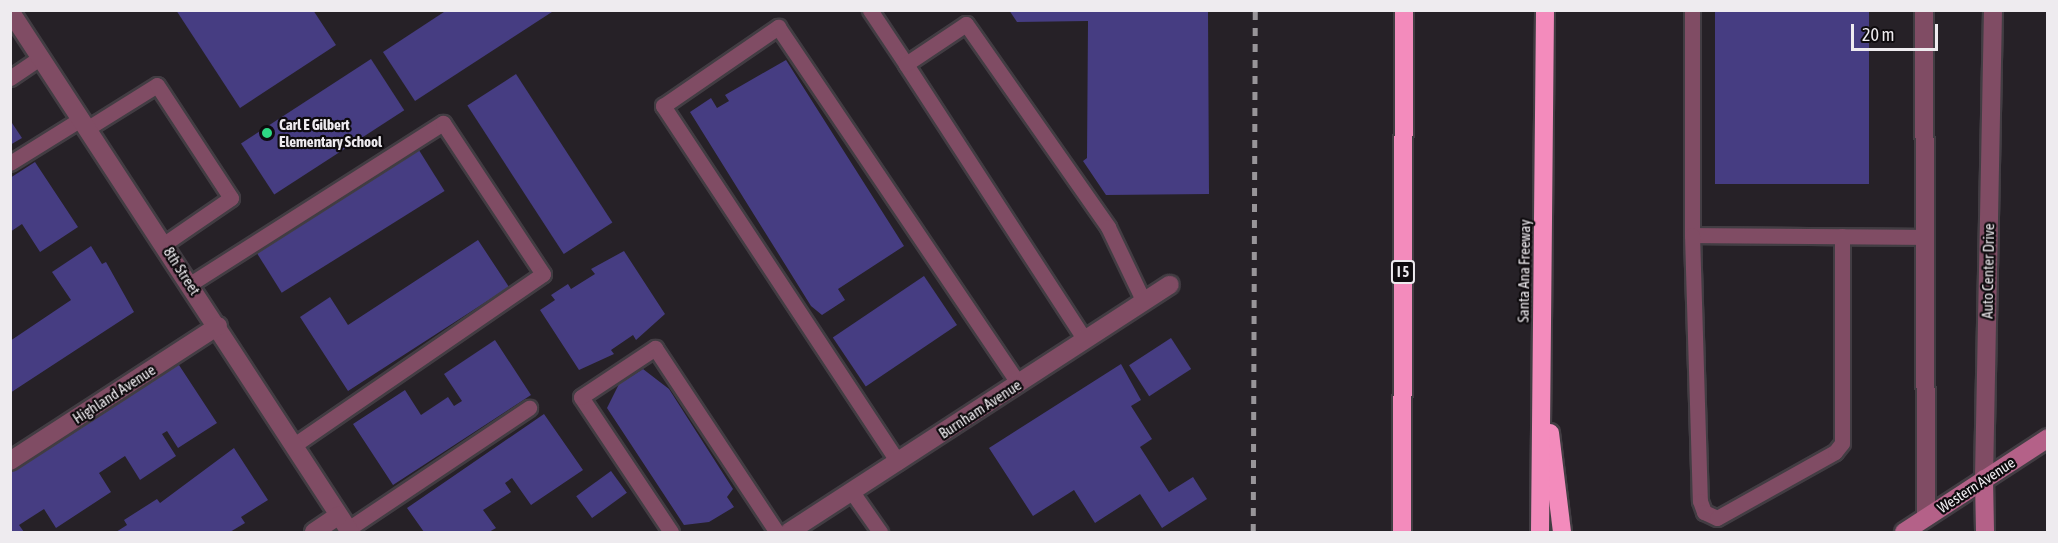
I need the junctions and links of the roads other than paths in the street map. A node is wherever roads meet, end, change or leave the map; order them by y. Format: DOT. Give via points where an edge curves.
graph roads {
  1 [pos="870,10"];
  2 [pos="1404,10"];
  3 [pos="1545,10"];
  4 [pos="1692,10"];
  5 [pos="1924,10"];
  6 [pos="1993,10"];
  7 [pos="10,11"];
  8 [pos="41,57"];
  9 [pos="906,64"];
  10 [pos="10,78"];
  11 [pos="85,123"];
  12 [pos="10,163"];
  13 [pos="1692,235"];
  14 [pos="1842,236"];
  15 [pos="1925,237"];
  16 [pos="164,244"];
  17 [pos="190,284"];
  18 [pos="1170,285"];
  19 [pos="1144,302"];
  20 [pos="218,326"];
  21 [pos="1085,340"];
  22 [pos="1542,359"];
  23 [pos="1018,383"];
  24 [pos="530,408"];
  25 [pos="2048,438"];
  26 [pos="294,445"];
  27 [pos="10,461"];
  28 [pos="898,462"];
  29 [pos="1984,479"];
  30 [pos="852,492"];
  31 [pos="1927,525"];
  32 [pos="345,526"];
  33 [pos="314,532"];
  34 [pos="671,532"];
  35 [pos="777,532"];
  36 [pos="789,532"];
  37 [pos="880,532"];
  38 [pos="1402,532"];
  39 [pos="1540,532"];
  40 [pos="1562,532"];
  41 [pos="1904,532"];
  42 [pos="1985,532"];
  1 -- 9 [label="lane"];
  2 -- 38 [label="highway, I 5"];
  3 -- 22 [label="highway, Santa Ana Freeway"];
  4 -- 13 [label="lane"];
  5 -- 15 [label="street"];
  6 -- 29 [label="street, Auto Center Drive"];
  7 -- 8 [label="street, 8th Street"];
  8 -- 10 [label="lane"];
  8 -- 11 [label="street, 8th Street"];
  9 -- 19 [label="lane" via="966,24 1108,227"];
  9 -- 21 [label="lane"];
  11 -- 12 [label="lane"];
  11 -- 16 [label="street, 8th Street"];
  11 -- 16 [label="lane" via="157,85 219,179 231,198"];
  13 -- 14 [label="lane"];
  13 -- 14 [label="lane" via="1700,501 1704,512 1717,518 1835,452 1842,443"];
  14 -- 15 [label="lane"];
  15 -- 31 [label="street"];
  16 -- 17 [label="street, 8th Street"];
  17 -- 20 [label="street, 8th Street"];
  17 -- 26 [label="lane" via="444,123 543,274"];
  18 -- 19 [label="street, Burnham Avenue"];
  19 -- 21 [label="street, Burnham Avenue"];
  20 -- 26 [label="street, 8th Street"];
  20 -- 27 [label="street, Highland Avenue"];
  21 -- 23 [label="street, Burnham Avenue"];
  22 -- 39 [label="highway, Santa Ana Freeway"];
  22 -- 40 [label="highway"];
  23 -- 28 [label="street, Burnham Avenue"];
  23 -- 28 [label="lane" via="778,27 663,106"];
  24 -- 32 [label="lane"];
  25 -- 29 [label="main road, Western Avenue"];
  26 -- 32 [label="street, 8th Street"];
  28 -- 30 [label="street, Burnham Avenue"];
  29 -- 31 [label="main road, Western Avenue"];
  29 -- 42 [label="main road, Auto Center Drive"];
  30 -- 36 [label="street, Burnham Avenue"];
  30 -- 37 [label="lane"];
  31 -- 41 [label="main road, Western Avenue"];
  32 -- 33 [label="street"];
  34 -- 35 [label="lane" via="580,397 655,348"];
}
